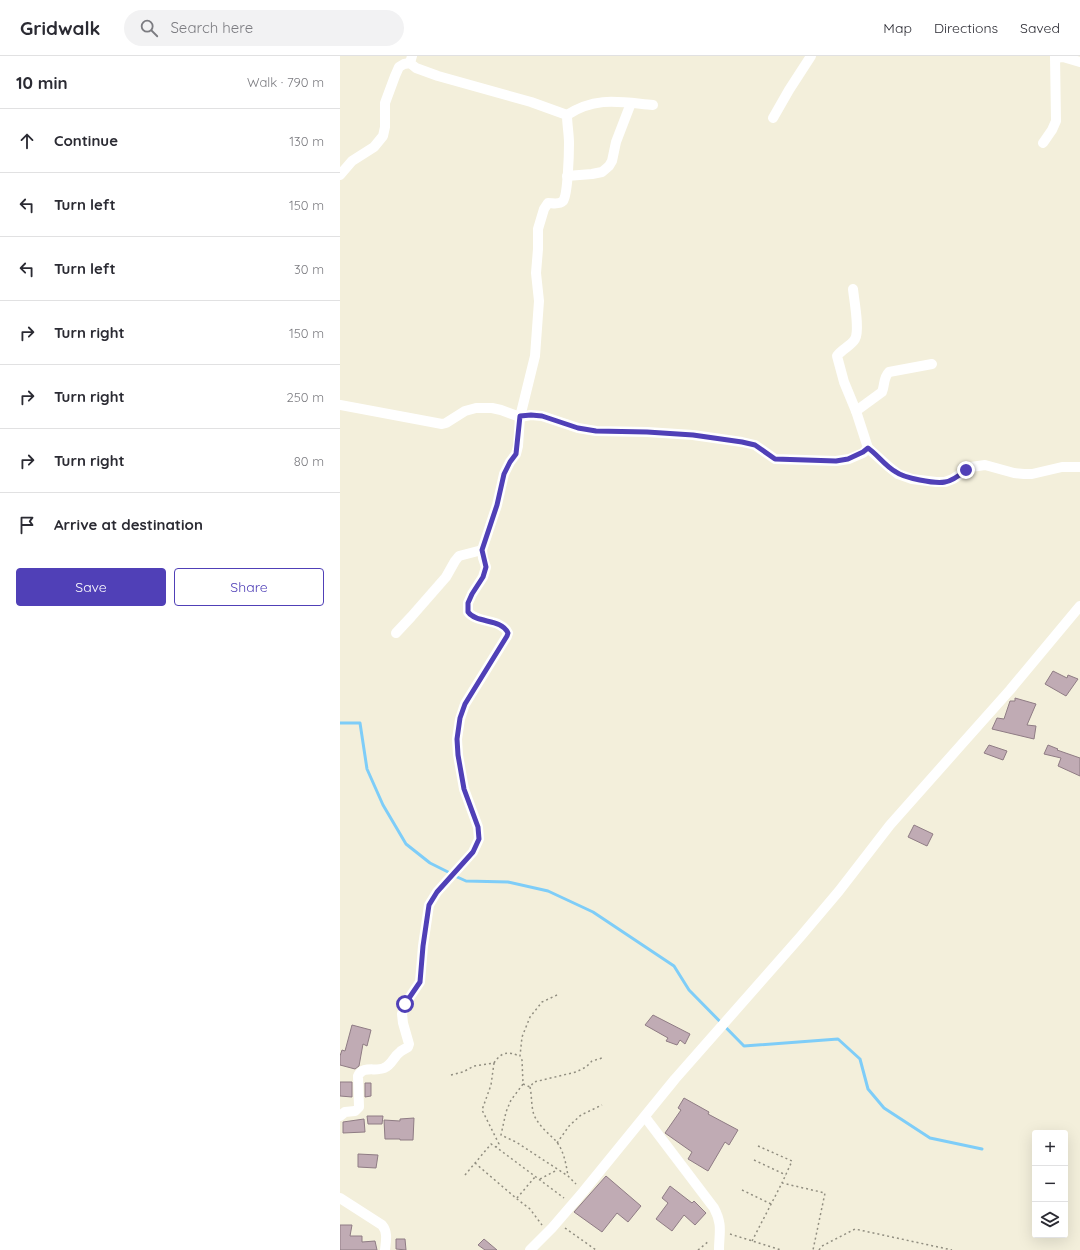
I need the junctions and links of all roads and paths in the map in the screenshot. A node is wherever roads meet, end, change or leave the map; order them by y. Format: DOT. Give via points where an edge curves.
graph roads {
  1 [pos="811,56"];
  2 [pos="1055,57"];
  3 [pos="411,59"];
  4 [pos="1080,62"];
  5 [pos="630,103"];
  6 [pos="653,105"];
  7 [pos="566,115"];
  8 [pos="773,118"];
  9 [pos="1043,143"];
  10 [pos="340,175"];
  11 [pos="567,176"];
  12 [pos="853,289"];
  13 [pos="932,364"];
  14 [pos="340,405"];
  15 [pos="856,411"];
  16 [pos="520,416"];
  17 [pos="868,448"];
  18 [pos="1080,466"];
  19 [pos="482,550"];
  20 [pos="1080,606"];
  21 [pos="396,633"];
  22 [pos="557,995"];
  23 [pos="520,1056"];
  24 [pos="602,1058"];
  25 [pos="494,1063"];
  26 [pos="451,1075"];
  27 [pos="523,1084"];
  28 [pos="530,1087"];
  29 [pos="602,1105"];
  30 [pos="340,1116"];
  31 [pos="645,1117"];
  32 [pos="557,1143"];
  33 [pos="758,1146"];
  34 [pos="496,1147"];
  35 [pos="754,1160"];
  36 [pos="475,1162"];
  37 [pos="557,1170"];
  38 [pos="465,1175"];
  39 [pos="786,1175"];
  40 [pos="568,1176"];
  41 [pos="535,1177"];
  42 [pos="539,1179"];
  43 [pos="782,1182"];
  44 [pos="742,1190"];
  45 [pos="583,1192"];
  46 [pos="340,1198"];
  47 [pos="516,1198"];
  48 [pos="771,1204"];
  49 [pos="572,1205"];
  50 [pos="557,1222"];
  51 [pos="720,1231"];
  52 [pos="547,1232"];
  53 [pos="752,1241"];
  54 [pos="385,1250"];
  55 [pos="530,1250"];
  56 [pos="596,1250"];
  57 [pos="719,1250"];
  58 [pos="781,1250"];
  59 [pos="812,1250"];
  60 [pos="819,1250"];
  61 [pos="952,1250"];
  1 -- 8 [label="street"];
  2 -- 4 [label="street"];
  2 -- 9 [label="street" via="1056,121"];
  3 -- 7 [label="street" via="416,68 438,76 531,102"];
  3 -- 10 [label="street" via="399,67 385,103 383,136 374,147 352,161"];
  5 -- 6 [label="street"];
  5 -- 7 [label="street" via="603,101 580,107"];
  5 -- 11 [label="street" via="609,166 602,172"];
  7 -- 11 [label="street" via="569,143"];
  11 -- 16 [label="street" via="563,201 548,204 538,228 536,273 539,301 535,356"];
  12 -- 15 [label="street" via="856,338 837,356"];
  13 -- 15 [label="street" via="889,372 885,376 882,392"];
  14 -- 16 [label="street" via="442,424 476,408 492,408"];
  15 -- 17 [label="street"];
  16 -- 17 [label="street" via="542,416 596,431 693,435 742,442 755,445 775,459 836,461 848,459"];
  16 -- 19 [label="street" via="516,454 504,474"];
  17 -- 18 [label="street" via="898,474 912,479 936,482 945,482 971,467 985,465 1024,474"];
  19 -- 21 [label="street" via="459,556 446,577"];
  19 -- 30 [label="street" via="486,567 468,603 468,612 485,621 503,626 508,633 465,704 457,739 464,789 478,827 479,839 473,852 437,892 429,905 420,982 405,1004 402,1014 408,1047 386,1068 360,1072 359,1107 356,1111 345,1112"];
  20 -- 31 [label="street" via="1010,690 890,825 839,891"];
  22 -- 23 [label="path" via="542,1002 530,1017 522,1037"];
  23 -- 25 [label="path" via="505,1053"];
  23 -- 27 [label="path"];
  24 -- 28 [label="path" via="592,1061 576,1072 534,1082"];
  25 -- 26 [label="path" via="474,1066"];
  25 -- 34 [label="path" via="491,1085 482,1110 499,1144"];
  27 -- 28 [label="path"];
  27 -- 37 [label="path" via="511,1100 501,1135 516,1142"];
  28 -- 32 [label="path" via="534,1114"];
  29 -- 32 [label="path" via="581,1115"];
  31 -- 45 [label="street"];
  31 -- 51 [label="street" via="714,1208"];
  32 -- 40 [label="path" via="564,1154"];
  33 -- 39 [label="path" via="792,1161"];
  34 -- 36 [label="path" via="490,1144"];
  34 -- 41 [label="path"];
  35 -- 39 [label="path"];
  36 -- 38 [label="path"];
  36 -- 47 [label="path"];
  37 -- 40 [label="path"];
  37 -- 42 [label="path"];
  39 -- 43 [label="path"];
  40 -- 45 [label="path"];
  41 -- 42 [label="path"];
  41 -- 47 [label="path"];
  42 -- 49 [label="path"];
  43 -- 48 [label="path"];
  43 -- 59 [label="path" via="825,1193"];
  44 -- 48 [label="path"];
  45 -- 49 [label="street"];
  46 -- 54 [label="street" via="382,1224 386,1229"];
  47 -- 52 [label="path" via="530,1209"];
  48 -- 53 [label="path"];
  49 -- 50 [label="street"];
  50 -- 52 [label="street"];
  50 -- 56 [label="path"];
  51 -- 53 [label="path"];
  51 -- 57 [label="street"];
  52 -- 55 [label="street"];
  53 -- 58 [label="path"];
  60 -- 61 [label="path" via="855,1229"];
}
